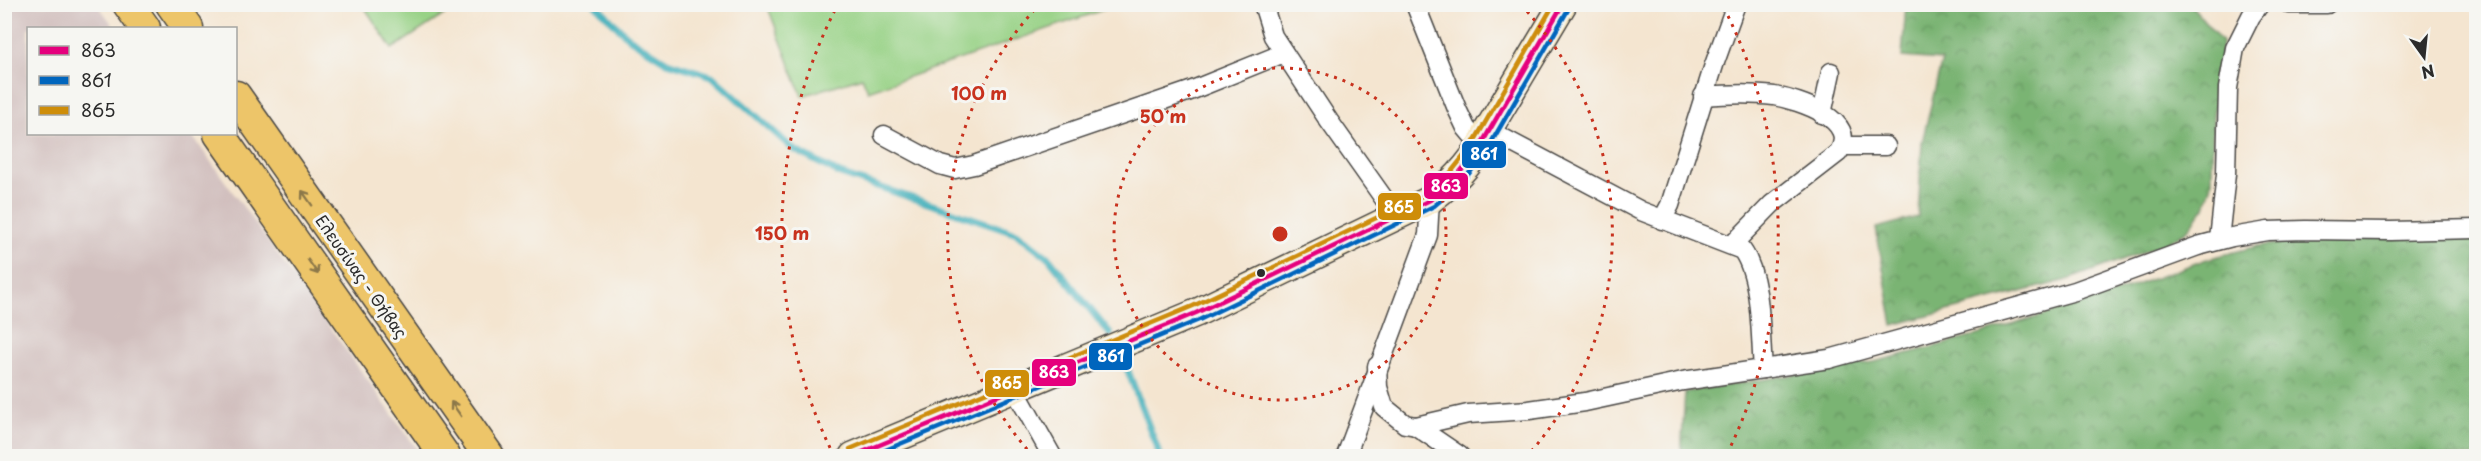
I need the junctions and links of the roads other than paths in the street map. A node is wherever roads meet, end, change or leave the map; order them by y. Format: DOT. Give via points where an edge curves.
graph roads {
  1 [pos="128,4"];
  2 [pos="171,4"];
  3 [pos="1263,4"];
  4 [pos="1415,4"];
  5 [pos="1563,4"];
  6 [pos="1736,4"];
  7 [pos="2260,4"];
  8 [pos="2289,4"];
  9 [pos="2327,4"];
  10 [pos="144,27"];
  11 [pos="187,27"];
  12 [pos="1284,53"];
  13 [pos="1831,72"];
  14 [pos="1703,96"];
  15 [pos="237,97"];
  16 [pos="1822,114"];
  17 [pos="220,135"];
  18 [pos="884,135"];
  19 [pos="1485,138"];
  20 [pos="1843,146"];
  21 [pos="1886,146"];
  22 [pos="1430,200"];
  23 [pos="1398,217"];
  24 [pos="1662,220"];
  25 [pos="2476,229"];
  26 [pos="2219,240"];
  27 [pos="1732,245"];
  28 [pos="1377,366"];
  29 [pos="1763,369"];
  30 [pos="1015,390"];
  31 [pos="1416,426"];
  32 [pos="443,454"];
  33 [pos="489,456"];
  34 [pos="853,456"];
  35 [pos="1052,456"];
  36 [pos="1346,456"];
  37 [pos="1460,456"];
  1 -- 10 [label="main road"];
  2 -- 11 [label="main road"];
  3 -- 12 [label="street"];
  4 -- 19 [label="street" via="1461,119 1466,128"];
  5 -- 19 [label="main road"];
  6 -- 14 [label="street"];
  7 -- 26 [label="street" via="2235,48 2228,88 2226,174"];
  8 -- 9 [label="street"];
  12 -- 18 [label="street" via="1190,91 955,169"];
  12 -- 23 [label="street"];
  13 -- 16 [label="street"];
  14 -- 16 [label="street" via="1733,93 1777,97"];
  14 -- 24 [label="street"];
  33 -- 15 [label="main road, Ελευσίνας - Θήβας, one-way"];
  16 -- 20 [label="street" via="1837,122"];
  17 -- 32 [label="main road, one-way"];
  19 -- 22 [label="main road" via="1463,171"];
  19 -- 24 [label="street" via="1519,148"];
  20 -- 21 [label="street"];
  20 -- 27 [label="street" via="1772,204"];
  22 -- 23 [label="main road"];
  22 -- 28 [label="street" via="1428,235"];
  23 -- 30 [label="main road" via="1196,313"];
  24 -- 27 [label="street"];
  25 -- 26 [label="street" via="2268,231"];
  26 -- 29 [label="street" via="2022,307 1829,359"];
  27 -- 29 [label="street" via="1742,250 1750,262"];
  28 -- 31 [label="street" via="1384,407 1405,424"];
  28 -- 36 [label="street"];
  29 -- 31 [label="street" via="1586,402 1468,414"];
  30 -- 34 [label="main road"];
  30 -- 35 [label="street"];
  31 -- 37 [label="street"];
}
